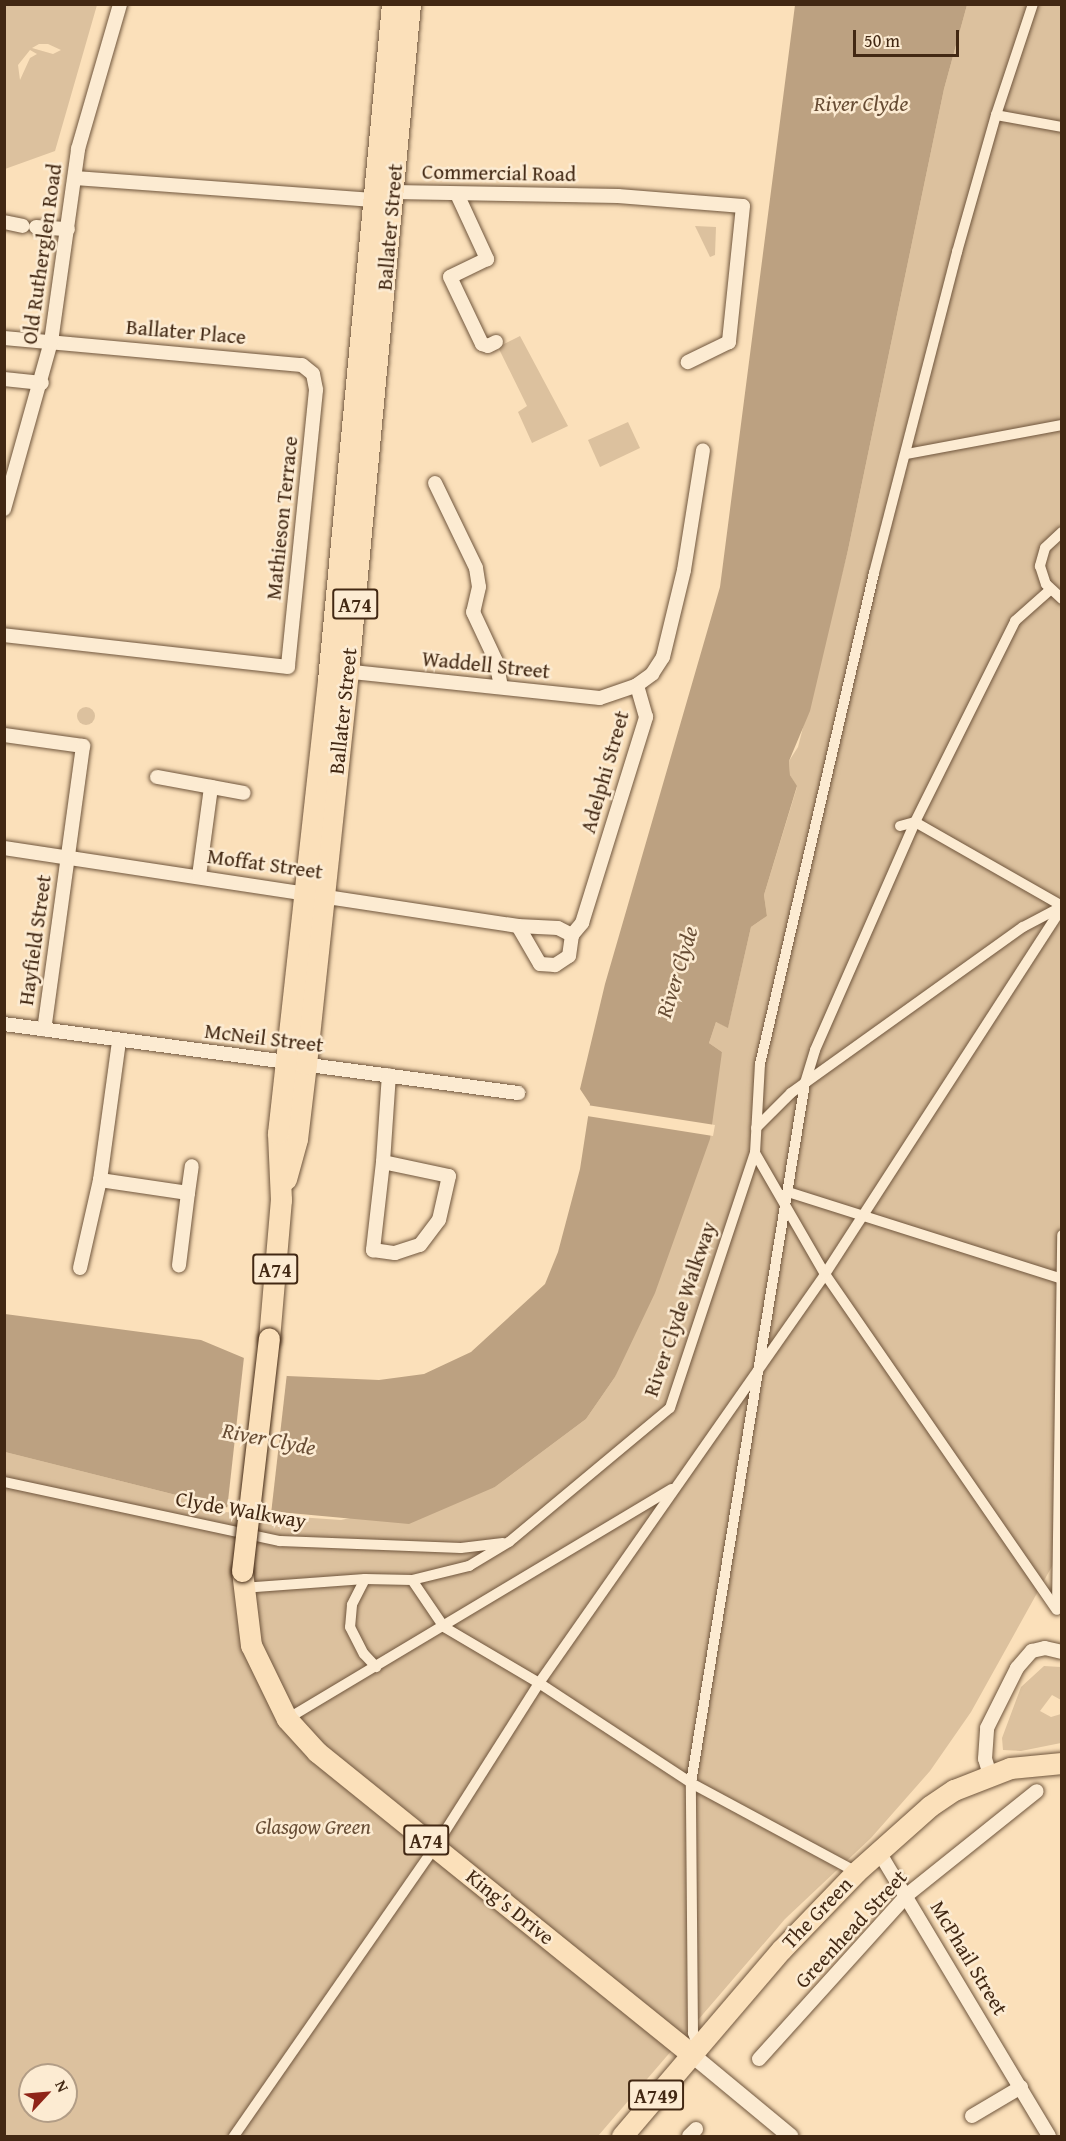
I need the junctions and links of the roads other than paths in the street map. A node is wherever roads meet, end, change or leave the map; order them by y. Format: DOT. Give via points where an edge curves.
graph roads {
  1 [pos="120,4"];
  2 [pos="392,4"];
  3 [pos="410,4"];
  4 [pos="1033,4"];
  5 [pos="996,115"];
  6 [pos="1062,127"];
  7 [pos="75,178"];
  8 [pos="393,192"];
  9 [pos="457,194"];
  10 [pos="373,200"];
  11 [pos="4,222"];
  12 [pos="68,230"];
  13 [pos="4,338"];
  14 [pos="51,342"];
  15 [pos="496,342"];
  16 [pos="688,362"];
  17 [pos="313,374"];
  18 [pos="4,379"];
  19 [pos="42,382"];
  20 [pos="1062,425"];
  21 [pos="703,450"];
  22 [pos="907,454"];
  23 [pos="435,483"];
  24 [pos="4,509"];
  25 [pos="352,530"];
  26 [pos="1062,532"];
  27 [pos="1050,590"];
  28 [pos="1062,598"];
  29 [pos="4,634"];
  30 [pos="338,671"];
  31 [pos="637,685"];
  32 [pos="501,687"];
  33 [pos="4,735"];
  34 [pos="157,777"];
  35 [pos="211,787"];
  36 [pos="244,793"];
  37 [pos="915,822"];
  38 [pos="900,826"];
  39 [pos="4,848"];
  40 [pos="68,857"];
  41 [pos="199,876"];
  42 [pos="315,893"];
  43 [pos="1062,907"];
  44 [pos="518,926"];
  45 [pos="572,935"];
  46 [pos="4,1024"];
  47 [pos="44,1029"];
  48 [pos="119,1041"];
  49 [pos="296,1063"];
  50 [pos="388,1075"];
  51 [pos="805,1083"];
  52 [pos="518,1093"];
  53 [pos="756,1128"];
  54 [pos="754,1153"];
  55 [pos="383,1162"];
  56 [pos="192,1166"];
  57 [pos="100,1180"];
  58 [pos="788,1191"];
  59 [pos="188,1193"];
  60 [pos="786,1209"];
  61 [pos="862,1215"];
  62 [pos="1062,1235"];
  63 [pos="179,1265"];
  64 [pos="80,1268"];
  65 [pos="825,1274"];
  66 [pos="1061,1279"];
  67 [pos="760,1368"];
  68 [pos="4,1482"];
  69 [pos="674,1488"];
  70 [pos="509,1542"];
  71 [pos="365,1579"];
  72 [pos="242,1580"];
  73 [pos="412,1580"];
  74 [pos="444,1627"];
  75 [pos="1062,1652"];
  76 [pos="376,1666"];
  77 [pos="539,1683"];
  78 [pos="287,1719"];
  79 [pos="1062,1763"];
  80 [pos="990,1775"];
  81 [pos="690,1783"];
  82 [pos="1037,1791"];
  83 [pos="435,1847"];
  84 [pos="879,1852"];
  85 [pos="856,1872"];
  86 [pos="907,1895"];
  87 [pos="695,2050"];
  88 [pos="759,2059"];
  89 [pos="1021,2087"];
  90 [pos="972,2116"];
  91 [pos="234,2136"];
  92 [pos="622,2136"];
  93 [pos="790,2136"];
  94 [pos="1049,2136"];
  1 -- 7 [label="street, Old Rutherglen Road" via="78,149"];
  2 -- 10 [label="main road, Ballater Street / A74"];
  3 -- 8 [label="main road, Ballater Street / A74"];
  4 -- 5 [label="street, River Clyde Walkway"];
  5 -- 6 [label="street"];
  5 -- 22 [label="street, River Clyde Walkway" via="941,311"];
  7 -- 10 [label="street, Commercial Road"];
  7 -- 12 [label="street, Old Rutherglen Road"];
  8 -- 9 [label="street, Commercial Road"];
  8 -- 10 [label="street, Commercial Road"];
  8 -- 25 [label="main road, Ballater Street / A74"];
  9 -- 15 [label="street" via="487,259 450,277 482,344"];
  9 -- 16 [label="street, Commercial Road" via="618,196 743,207 729,342"];
  10 -- 25 [label="main road, Ballater Street / A74"];
  11 -- 12 [label="street"];
  12 -- 14 [label="street, Old Rutherglen Road"];
  13 -- 14 [label="street, Ballater Place"];
  14 -- 17 [label="street, Ballater Place" via="302,365"];
  14 -- 19 [label="street, Old Rutherglen Road"];
  17 -- 29 [label="street, Mathieson Terrace" via="316,390 288,667"];
  18 -- 19 [label="street"];
  19 -- 24 [label="street, Old Rutherglen Road"];
  20 -- 22 [label="street"];
  21 -- 31 [label="street, Adelphi Street" via="684,570 663,657 652,674"];
  22 -- 53 [label="street, River Clyde Walkway" via="868,594 777,987 760,1064"];
  23 -- 32 [label="street" via="476,568 479,586 473,612 496,661"];
  25 -- 30 [label="main road, Ballater Street / A74"];
  26 -- 27 [label="street" via="1048,542 1041,560 1041,572"];
  27 -- 28 [label="street"];
  27 -- 37 [label="street" via="1015,621"];
  30 -- 32 [label="street, Waddell Street"];
  30 -- 42 [label="main road, Ballater Street / A74"];
  31 -- 32 [label="street, Waddell Street" via="600,698"];
  31 -- 45 [label="street, Adelphi Street" via="646,717 582,923"];
  33 -- 40 [label="street, Hayfield Street" via="83,746"];
  34 -- 35 [label="street"];
  35 -- 36 [label="street"];
  35 -- 41 [label="street"];
  37 -- 38 [label="street"];
  37 -- 43 [label="street"];
  37 -- 51 [label="street" via="815,1050"];
  39 -- 40 [label="street, Moffat Street"];
  40 -- 41 [label="street, Moffat Street"];
  40 -- 47 [label="street, Hayfield Street"];
  41 -- 42 [label="street, Moffat Street"];
  42 -- 44 [label="street, Moffat Street"];
  42 -- 49 [label="main road, Ballater Street / A74"];
  43 -- 51 [label="street" via="1023,927"];
  43 -- 61 [label="street"];
  44 -- 45 [label="street, Moffat Street" via="558,928"];
  44 -- 45 [label="street" via="540,964 555,965 569,956"];
  46 -- 47 [label="street, McNeil Street"];
  47 -- 48 [label="street, McNeil Street"];
  48 -- 49 [label="street, McNeil Street"];
  48 -- 57 [label="street"];
  49 -- 50 [label="street, McNeil Street"];
  49 -- 72 [label="main road, Ballater Street / A74, bridge" via="278,1132 281,1200"];
  50 -- 52 [label="street, McNeil Street"];
  50 -- 55 [label="street"];
  51 -- 53 [label="street"];
  51 -- 58 [label="street"];
  53 -- 54 [label="street, River Clyde Walkway"];
  54 -- 60 [label="street"];
  54 -- 70 [label="street, River Clyde Walkway" via="670,1408"];
  55 -- 55 [label="street" via="449,1176 439,1220 420,1245 395,1253 373,1250"];
  56 -- 59 [label="street"];
  57 -- 59 [label="street"];
  57 -- 64 [label="street"];
  58 -- 60 [label="street"];
  58 -- 61 [label="street"];
  59 -- 63 [label="street"];
  60 -- 65 [label="street"];
  60 -- 67 [label="street"];
  61 -- 65 [label="street"];
  61 -- 66 [label="street"];
  62 -- 66 [label="street"];
  65 -- 66 [label="street" via="1057,1610"];
  65 -- 67 [label="street"];
  67 -- 69 [label="street"];
  67 -- 81 [label="street"];
  68 -- 70 [label="street, Clyde Walkway" via="280,1541 461,1548"];
  69 -- 74 [label="street"];
  69 -- 77 [label="street"];
  70 -- 73 [label="street, River Clyde Walkway" via="469,1566"];
  71 -- 72 [label="street, River Clyde Walkway"];
  71 -- 73 [label="street, River Clyde Walkway"];
  71 -- 76 [label="street" via="352,1605 350,1627 364,1654"];
  72 -- 78 [label="main road, King's Drive / A74" via="251,1645"];
  73 -- 74 [label="street"];
  74 -- 76 [label="street"];
  74 -- 77 [label="street"];
  75 -- 80 [label="street" via="1045,1648 1032,1651 1017,1668 987,1728 985,1759"];
  76 -- 78 [label="street"];
  77 -- 81 [label="street"];
  77 -- 83 [label="street"];
  78 -- 83 [label="main road, King's Drive / A74" via="317,1752"];
  79 -- 80 [label="main road, The Green" via="1030,1764"];
  80 -- 84 [label="main road, The Green" via="930,1806"];
  81 -- 85 [label="street"];
  81 -- 87 [label="street"];
  82 -- 86 [label="street, Greenhead Street"];
  83 -- 87 [label="main road, King's Drive / A74"];
  83 -- 91 [label="street"];
  84 -- 85 [label="main road, The Green"];
  84 -- 86 [label="street, McPhail Street"];
  85 -- 87 [label="main road, The Green" via="781,1950"];
  86 -- 88 [label="street, Greenhead Street"];
  86 -- 89 [label="street, McPhail Street"];
  87 -- 92 [label="main road, The Green / A749"];
  87 -- 93 [label="street"];
  89 -- 90 [label="street"];
  89 -- 94 [label="street, McPhail Street"];
}
